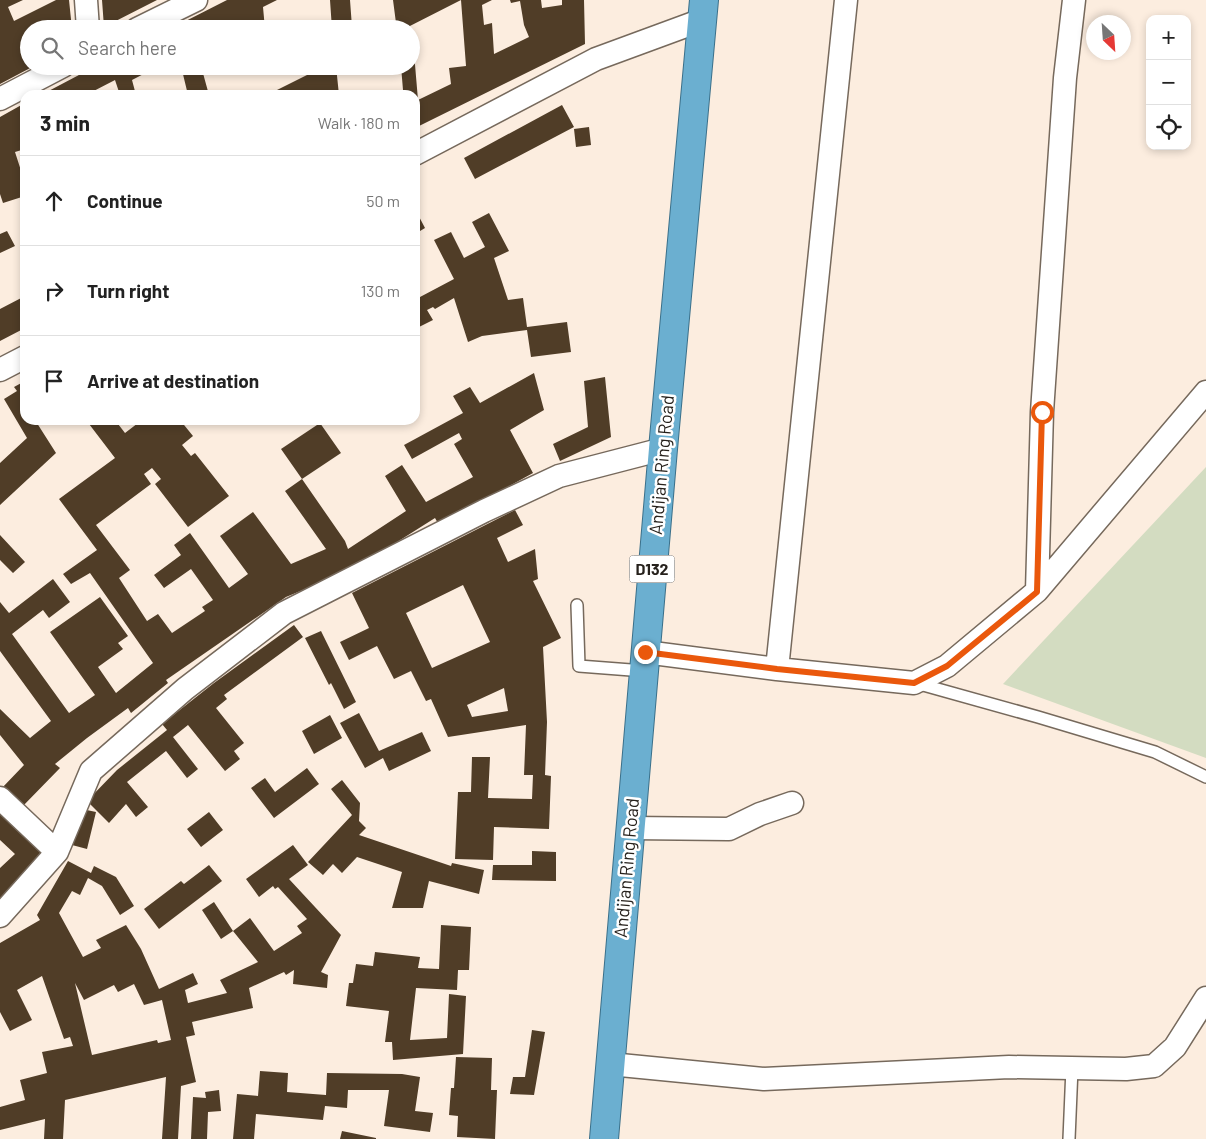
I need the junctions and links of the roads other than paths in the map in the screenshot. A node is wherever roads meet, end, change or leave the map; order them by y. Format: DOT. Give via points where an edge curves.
graph roads {
  1 [pos="86,0"];
  2 [pos="196,0"];
  3 [pos="846,0"];
  4 [pos="1074,0"];
  5 [pos="703,10"];
  6 [pos="87,20"];
  7 [pos="155,20"];
  8 [pos="45,75"];
  9 [pos="0,98"];
  10 [pos="420,151"];
  11 [pos="20,360"];
  12 [pos="0,370"];
  13 [pos="1206,392"];
  14 [pos="663,449"];
  15 [pos="1037,592"];
  16 [pos="577,605"];
  17 [pos="644,662"];
  18 [pos="777,669"];
  19 [pos="914,683"];
  20 [pos="1206,778"];
  21 [pos="0,798"];
  22 [pos="792,803"];
  23 [pos="630,828"];
  24 [pos="57,852"];
  25 [pos="0,916"];
  26 [pos="1206,998"];
  27 [pos="610,1064"];
  28 [pos="1072,1068"];
  29 [pos="604,1139"];
  30 [pos="1069,1139"];
  1 -- 6 [label="street"];
  2 -- 7 [label="street"];
  3 -- 18 [label="street"];
  4 -- 15 [label="street" via="1065,78 1042,412"];
  5 -- 10 [label="street" via="596,59"];
  5 -- 14 [label="highway, Andijan Ring Road / D132"];
  8 -- 9 [label="street"];
  11 -- 12 [label="street"];
  13 -- 15 [label="street"];
  14 -- 17 [label="highway, Andijan Ring Road / D132"];
  14 -- 24 [label="street" via="559,476 284,613 184,689 91,771"];
  15 -- 19 [label="street" via="947,666"];
  16 -- 17 [label="lane" via="580,666"];
  17 -- 18 [label="street"];
  17 -- 23 [label="highway, Andijan Ring Road / D132"];
  18 -- 19 [label="street"];
  19 -- 20 [label="lane" via="1155,752"];
  21 -- 24 [label="street"];
  22 -- 23 [label="street" via="729,829"];
  23 -- 27 [label="highway, Andijan Ring Road / D132"];
  24 -- 25 [label="street"];
  26 -- 28 [label="street" via="1175,1046 1154,1066 1126,1070"];
  27 -- 28 [label="street" via="764,1079 1009,1067"];
  27 -- 29 [label="highway, Andijan Ring Road / D132"];
  28 -- 30 [label="lane"];
}
